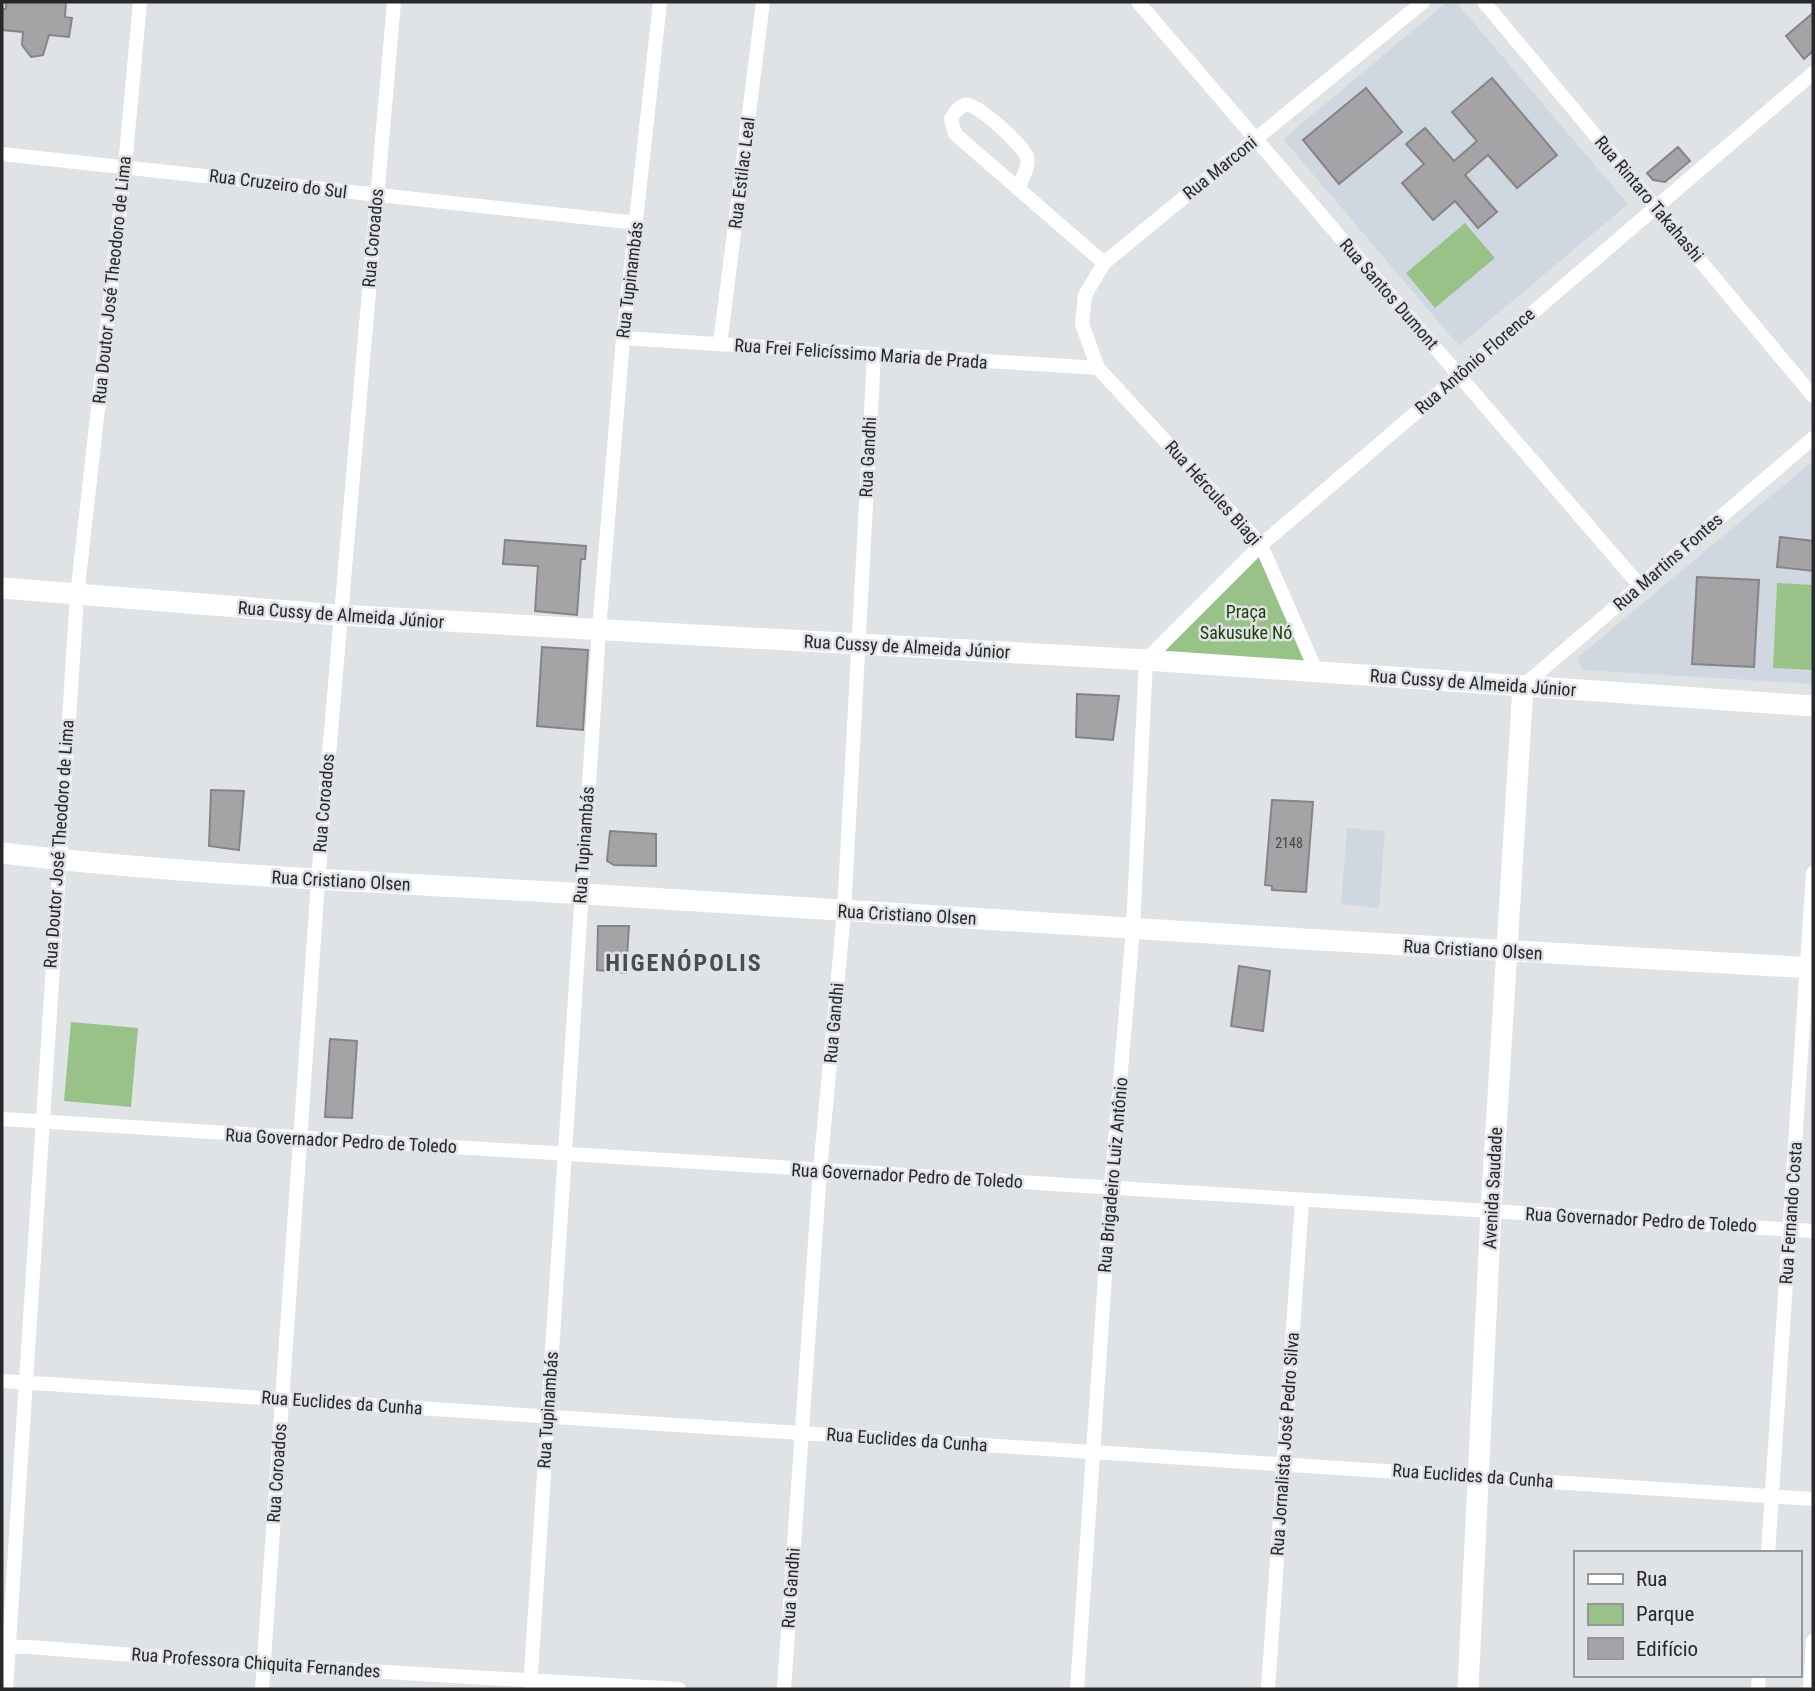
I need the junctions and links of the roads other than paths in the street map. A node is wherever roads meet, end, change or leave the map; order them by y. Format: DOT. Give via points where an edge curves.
graph roads {
  1 [pos="139,2"];
  2 [pos="394,2"];
  3 [pos="660,2"];
  4 [pos="763,2"];
  5 [pos="1138,2"];
  6 [pos="1423,2"];
  7 [pos="1484,2"];
  8 [pos="1813,73"];
  9 [pos="1256,139"];
  10 [pos="2,154"];
  11 [pos="125,166"];
  12 [pos="1018,189"];
  13 [pos="377,195"];
  14 [pos="1656,207"];
  15 [pos="637,223"];
  16 [pos="1104,263"];
  17 [pos="623,338"];
  18 [pos="720,344"];
  19 [pos="874,356"];
  20 [pos="1098,368"];
  21 [pos="1459,375"];
  22 [pos="1813,396"];
  23 [pos="1813,438"];
  24 [pos="1261,545"];
  25 [pos="1640,586"];
  26 [pos="2,588"];
  27 [pos="77,596"];
  28 [pos="339,615"];
  29 [pos="599,630"];
  30 [pos="857,645"];
  31 [pos="1146,660"];
  32 [pos="1317,673"];
  33 [pos="1523,687"];
  34 [pos="1813,706"];
  35 [pos="2,853"];
  36 [pos="58,860"];
  37 [pos="1813,873"];
  38 [pos="317,881"];
  39 [pos="581,894"];
  40 [pos="844,912"];
  41 [pos="1133,928"];
  42 [pos="1507,953"];
  43 [pos="1811,968"];
  44 [pos="2,1119"];
  45 [pos="41,1123"];
  46 [pos="299,1139"];
  47 [pos="563,1155"];
  48 [pos="820,1170"];
  49 [pos="1111,1188"];
  50 [pos="1302,1200"];
  51 [pos="1491,1211"];
  52 [pos="1789,1229"];
  53 [pos="1813,1231"];
  54 [pos="2,1381"];
  55 [pos="25,1382"];
  56 [pos="282,1399"];
  57 [pos="548,1416"];
  58 [pos="802,1433"];
  59 [pos="1092,1452"];
  60 [pos="1284,1464"];
  61 [pos="1479,1477"];
  62 [pos="1773,1496"];
  63 [pos="1813,1499"];
  64 [pos="1768,1551"];
  65 [pos="1813,1641"];
  66 [pos="5,1645"];
  67 [pos="264,1665"];
  68 [pos="530,1685"];
  69 [pos="5,1689"];
  70 [pos="262,1689"];
  71 [pos="679,1689"];
  72 [pos="784,1689"];
  73 [pos="1077,1689"];
  74 [pos="1268,1689"];
  75 [pos="1468,1689"];
  76 [pos="1810,1689"];
  1 -- 11 [label="street, Rua Doutor José Theodoro de Lima"];
  2 -- 13 [label="street, Rua Coroados"];
  3 -- 15 [label="street, Rua Tupinambás"];
  4 -- 18 [label="street, Rua Estilac Leal"];
  5 -- 9 [label="street, Rua Santos Dumont"];
  6 -- 9 [label="street, Rua Marconi"];
  7 -- 14 [label="street, Rua Rintaro Takahashi"];
  8 -- 14 [label="street, Rua Antônio Florence"];
  9 -- 16 [label="street, Rua Marconi"];
  9 -- 21 [label="street, Rua Santos Dumont"];
  10 -- 11 [label="street, Rua Cruzeiro do Sul"];
  11 -- 13 [label="street, Rua Cruzeiro do Sul"];
  11 -- 27 [label="street, Rua Doutor José Theodoro de Lima"];
  12 -- 12 [label="street" via="955,134 951,119 959,107 980,108 1024,153 1027,164"];
  12 -- 16 [label="street"];
  13 -- 15 [label="street, Rua Cruzeiro do Sul"];
  13 -- 28 [label="street, Rua Coroados"];
  14 -- 21 [label="street, Rua Antônio Florence"];
  14 -- 22 [label="street, Rua Rintaro Takahashi"];
  15 -- 17 [label="street, Rua Tupinambás"];
  16 -- 20 [label="street, Rua Marconi" via="1084,295 1082,324"];
  17 -- 18 [label="street, Rua Frei Felicíssimo Maria de Prada"];
  17 -- 29 [label="street, Rua Tupinambás"];
  18 -- 19 [label="street, Rua Frei Felicíssimo Maria de Prada"];
  19 -- 20 [label="street, Rua Frei Felicíssimo Maria de Prada"];
  19 -- 30 [label="street, Rua Gandhi"];
  20 -- 24 [label="street, Rua Hércules Biagi"];
  21 -- 24 [label="street, Rua Antônio Florence"];
  21 -- 25 [label="street, Rua Santos Dumont"];
  23 -- 25 [label="street, Rua Martins Fontes"];
  24 -- 31 [label="street, Rua Antônio Florence"];
  24 -- 32 [label="street, Rua Hércules Biagi"];
  25 -- 33 [label="street, Rua Martins Fontes"];
  26 -- 27 [label="street, Rua Cussy de Almeida Júnior"];
  27 -- 28 [label="street, Rua Cussy de Almeida Júnior"];
  27 -- 36 [label="street, Rua Doutor José Theodoro de Lima"];
  28 -- 29 [label="street, Rua Cussy de Almeida Júnior"];
  28 -- 38 [label="street, Rua Coroados"];
  29 -- 30 [label="street, Rua Cussy de Almeida Júnior"];
  29 -- 39 [label="street, Rua Tupinambás"];
  30 -- 31 [label="street, Rua Cussy de Almeida Júnior"];
  30 -- 40 [label="street, Rua Gandhi"];
  31 -- 32 [label="street, Rua Cussy de Almeida Júnior"];
  31 -- 41 [label="street, Rua Brigadeiro Luiz Antônio"];
  32 -- 33 [label="street, Rua Cussy de Almeida Júnior"];
  33 -- 34 [label="street, Rua Cussy de Almeida Júnior"];
  33 -- 42 [label="street, Avenida Saudade"];
  35 -- 36 [label="street, Rua Cristiano Olsen"];
  36 -- 38 [label="street, Rua Cristiano Olsen"];
  36 -- 45 [label="street, Rua Doutor José Theodoro de Lima"];
  37 -- 43 [label="street, Rua Fernando Costa"];
  38 -- 39 [label="street, Rua Cristiano Olsen"];
  38 -- 46 [label="street, Rua Coroados"];
  39 -- 40 [label="street, Rua Cristiano Olsen"];
  39 -- 47 [label="street, Rua Tupinambás"];
  40 -- 41 [label="street, Rua Cristiano Olsen"];
  40 -- 48 [label="street, Rua Gandhi"];
  41 -- 42 [label="street, Rua Cristiano Olsen"];
  41 -- 49 [label="street, Rua Brigadeiro Luiz Antônio"];
  42 -- 43 [label="street, Rua Cristiano Olsen"];
  42 -- 51 [label="street, Avenida Saudade"];
  43 -- 52 [label="street, Rua Fernando Costa"];
  44 -- 45 [label="street, Rua Governador Pedro de Toledo"];
  45 -- 46 [label="street, Rua Governador Pedro de Toledo"];
  45 -- 55 [label="street, Rua Doutor José Theodoro de Lima"];
  46 -- 47 [label="street, Rua Governador Pedro de Toledo"];
  46 -- 56 [label="street, Rua Coroados"];
  47 -- 48 [label="street, Rua Governador Pedro de Toledo"];
  47 -- 57 [label="street, Rua Tupinambás"];
  48 -- 49 [label="street, Rua Governador Pedro de Toledo"];
  48 -- 58 [label="street, Rua Gandhi"];
  49 -- 50 [label="street, Rua Governador Pedro de Toledo"];
  49 -- 59 [label="street, Rua Brigadeiro Luiz Antônio"];
  50 -- 51 [label="street, Rua Governador Pedro de Toledo"];
  50 -- 60 [label="street, Rua Jornalista José Pedro Silva"];
  51 -- 52 [label="street, Rua Governador Pedro de Toledo"];
  51 -- 61 [label="street, Avenida Saudade"];
  52 -- 53 [label="street, Rua Governador Pedro de Toledo"];
  52 -- 62 [label="street, Rua Fernando Costa"];
  54 -- 55 [label="street, Rua Euclides da Cunha"];
  55 -- 56 [label="street, Rua Euclides da Cunha"];
  55 -- 66 [label="street, Rua Doutor José Theodoro de Lima"];
  56 -- 57 [label="street, Rua Euclides da Cunha"];
  56 -- 67 [label="street, Rua Coroados"];
  57 -- 58 [label="street, Rua Euclides da Cunha"];
  57 -- 68 [label="street, Rua Tupinambás"];
  58 -- 59 [label="street, Rua Euclides da Cunha"];
  58 -- 72 [label="street, Rua Gandhi"];
  59 -- 60 [label="street, Rua Euclides da Cunha"];
  59 -- 73 [label="street, Rua Brigadeiro Luiz Antônio"];
  60 -- 61 [label="street, Rua Euclides da Cunha"];
  60 -- 74 [label="street, Rua Jornalista José Pedro Silva"];
  61 -- 62 [label="street, Rua Euclides da Cunha"];
  61 -- 75 [label="street, Avenida Saudade"];
  62 -- 63 [label="street, Rua Euclides da Cunha"];
  62 -- 64 [label="street, Rua Fernando Costa"];
  65 -- 76 [label="street"];
  66 -- 67 [label="street, Rua Professora Chiquita Fernandes"];
  66 -- 69 [label="street, Rua Doutor José Theodoro de Lima"];
  67 -- 68 [label="street, Rua Professora Chiquita Fernandes"];
  67 -- 70 [label="street, Rua Coroados"];
  68 -- 71 [label="street, Rua Professora Chiquita Fernandes"];
}
